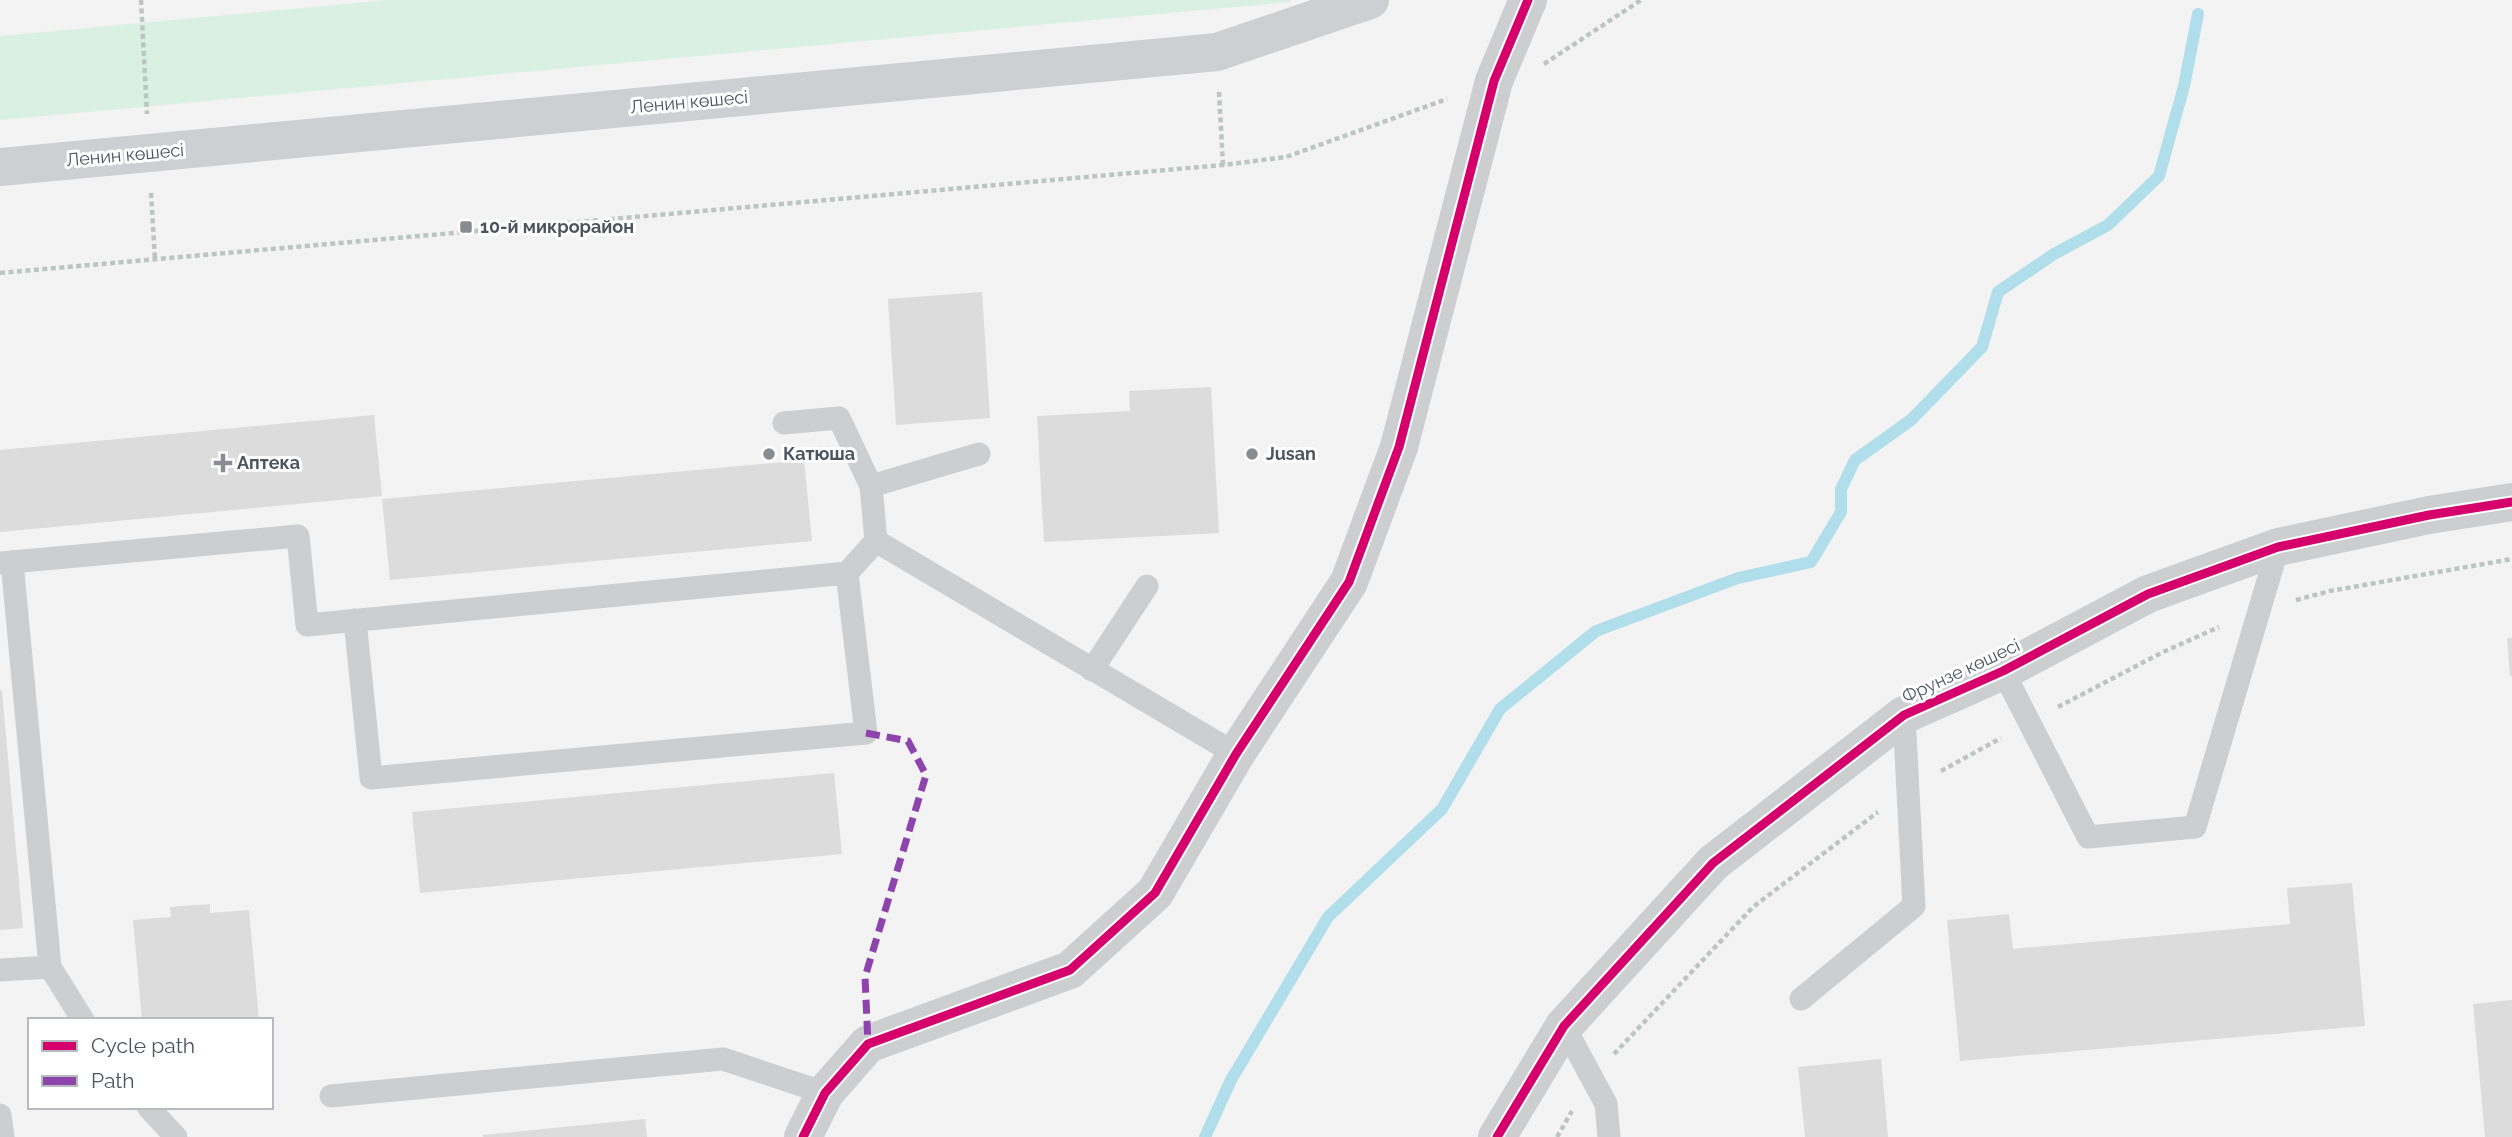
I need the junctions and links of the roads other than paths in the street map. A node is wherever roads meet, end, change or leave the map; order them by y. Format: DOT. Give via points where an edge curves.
graph roads {
  1 [pos="1370,0"];
  2 [pos="1528,0"];
  3 [pos="0,167"];
  4 [pos="784,422"];
  5 [pos="979,454"];
  6 [pos="871,486"];
  7 [pos="2512,502"];
  8 [pos="876,541"];
  9 [pos="2278,547"];
  10 [pos="6,563"];
  11 [pos="847,573"];
  12 [pos="1147,586"];
  13 [pos="355,620"];
  14 [pos="1092,670"];
  15 [pos="2003,671"];
  16 [pos="1904,715"];
  17 [pos="1236,754"];
  18 [pos="50,967"];
  19 [pos="0,970"];
  20 [pos="1801,999"];
  21 [pos="82,1018"];
  22 [pos="1564,1026"];
  23 [pos="825,1093"];
  24 [pos="331,1096"];
  25 [pos="150,1109"];
  26 [pos="0,1115"];
  27 [pos="3,1137"];
  28 [pos="176,1137"];
  29 [pos="803,1137"];
  30 [pos="1497,1137"];
  31 [pos="1609,1137"];
  1 -- 3 [label="main road, Ленин көшесі" via="1217,52"];
  2 -- 17 [label="street" via="1494,81 1399,447 1349,582"];
  4 -- 6 [label="lane" via="839,418"];
  5 -- 6 [label="lane"];
  6 -- 8 [label="lane"];
  7 -- 9 [label="street, Фрунзе көшесі"];
  8 -- 11 [label="lane"];
  8 -- 14 [label="lane"];
  9 -- 15 [label="street, Фрунзе көшесі" via="2148,594"];
  9 -- 15 [label="lane" via="2194,827 2088,837"];
  10 -- 13 [label="lane" via="298,536 307,625"];
  10 -- 18 [label="lane"];
  11 -- 13 [label="lane"];
  11 -- 13 [label="lane" via="866,733 371,778"];
  12 -- 14 [label="lane"];
  14 -- 17 [label="lane"];
  15 -- 16 [label="street, Фрунзе көшесі"];
  16 -- 20 [label="lane" via="1914,906"];
  16 -- 22 [label="street, Фрунзе көшесі" via="1713,863"];
  17 -- 23 [label="street" via="1155,893 1070,970 868,1044"];
  18 -- 19 [label="lane"];
  18 -- 21 [label="lane"];
  22 -- 30 [label="street, Фрунзе көшесі"];
  22 -- 31 [label="lane" via="1606,1104"];
  23 -- 24 [label="lane" via="723,1059"];
  23 -- 29 [label="street"];
  25 -- 28 [label="lane"];
  26 -- 27 [label="lane"];
}
